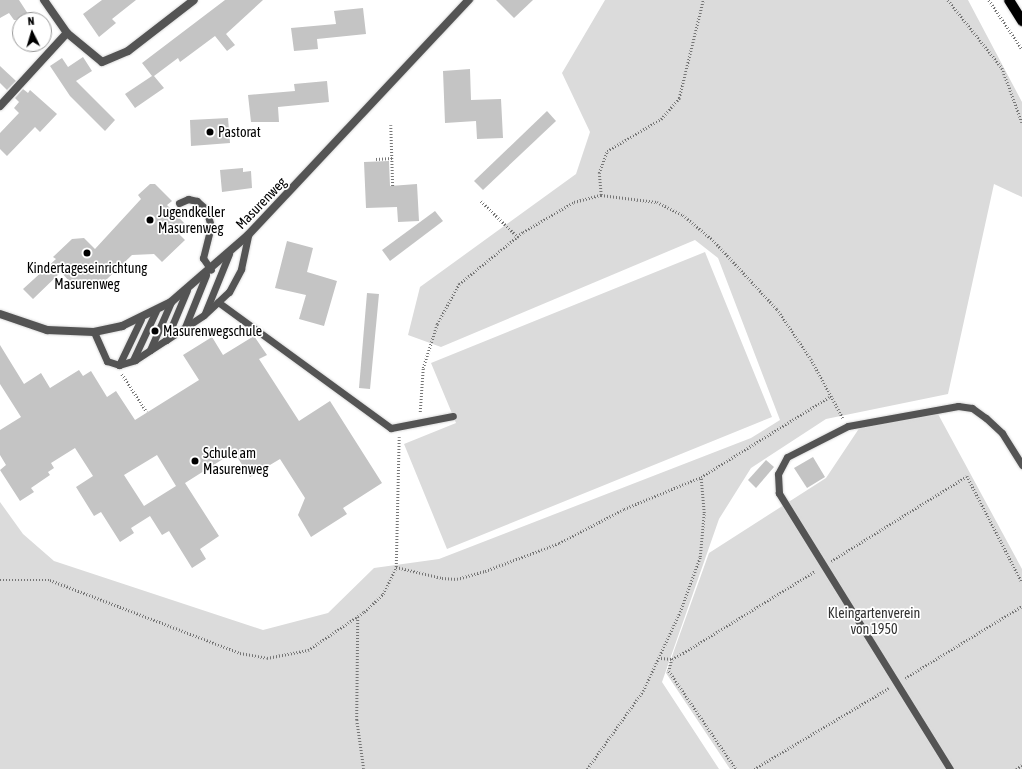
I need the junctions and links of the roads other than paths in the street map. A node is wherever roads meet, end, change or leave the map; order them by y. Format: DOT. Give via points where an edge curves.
graph roads {
  1 [pos="44,0"];
  2 [pos="194,0"];
  3 [pos="469,0"];
  4 [pos="1009,0"];
  5 [pos="1022,21"];
  6 [pos="67,34"];
  7 [pos="0,106"];
  8 [pos="179,203"];
  9 [pos="248,235"];
  10 [pos="229,254"];
  11 [pos="209,272"];
  12 [pos="187,290"];
  13 [pos="171,302"];
  14 [pos="218,302"];
  15 [pos="156,311"];
  16 [pos="0,314"];
  17 [pos="204,315"];
  18 [pos="141,319"];
  19 [pos="185,327"];
  20 [pos="94,332"];
  21 [pos="166,340"];
  22 [pos="150,350"];
  23 [pos="132,360"];
  24 [pos="120,368"];
  25 [pos="453,416"];
  26 [pos="1022,465"];
  27 [pos="950,769"];
  1 -- 6 [label="street"];
  2 -- 6 [label="street" via="110,61 102,62 92,57"];
  3 -- 9 [label="street, Masurenweg"];
  4 -- 5 [label="main road"];
  6 -- 7 [label="street"];
  8 -- 11 [label="lane" via="188,199 197,200 208,213 211,226 203,258"];
  9 -- 10 [label="street, Masurenweg"];
  9 -- 14 [label="lane" via="235,281"];
  10 -- 11 [label="street, Masurenweg"];
  10 -- 17 [label="lane"];
  11 -- 12 [label="street, Masurenweg"];
  11 -- 19 [label="lane"];
  12 -- 13 [label="street, Masurenweg"];
  12 -- 21 [label="lane"];
  13 -- 15 [label="street, Masurenweg"];
  13 -- 22 [label="lane"];
  14 -- 17 [label="lane"];
  14 -- 25 [label="lane" via="391,428"];
  15 -- 18 [label="street, Masurenweg"];
  15 -- 23 [label="lane"];
  16 -- 20 [label="street, Masurenweg" via="47,330"];
  17 -- 19 [label="lane"];
  18 -- 20 [label="street, Masurenweg"];
  18 -- 24 [label="lane"];
  19 -- 21 [label="lane"];
  20 -- 24 [label="lane" via="107,361"];
  21 -- 22 [label="lane"];
  22 -- 23 [label="lane"];
  23 -- 24 [label="lane"];
  26 -- 27 [label="lane" via="1002,434 972,408 923,410 848,426 787,457 778,474 779,493"];
}
